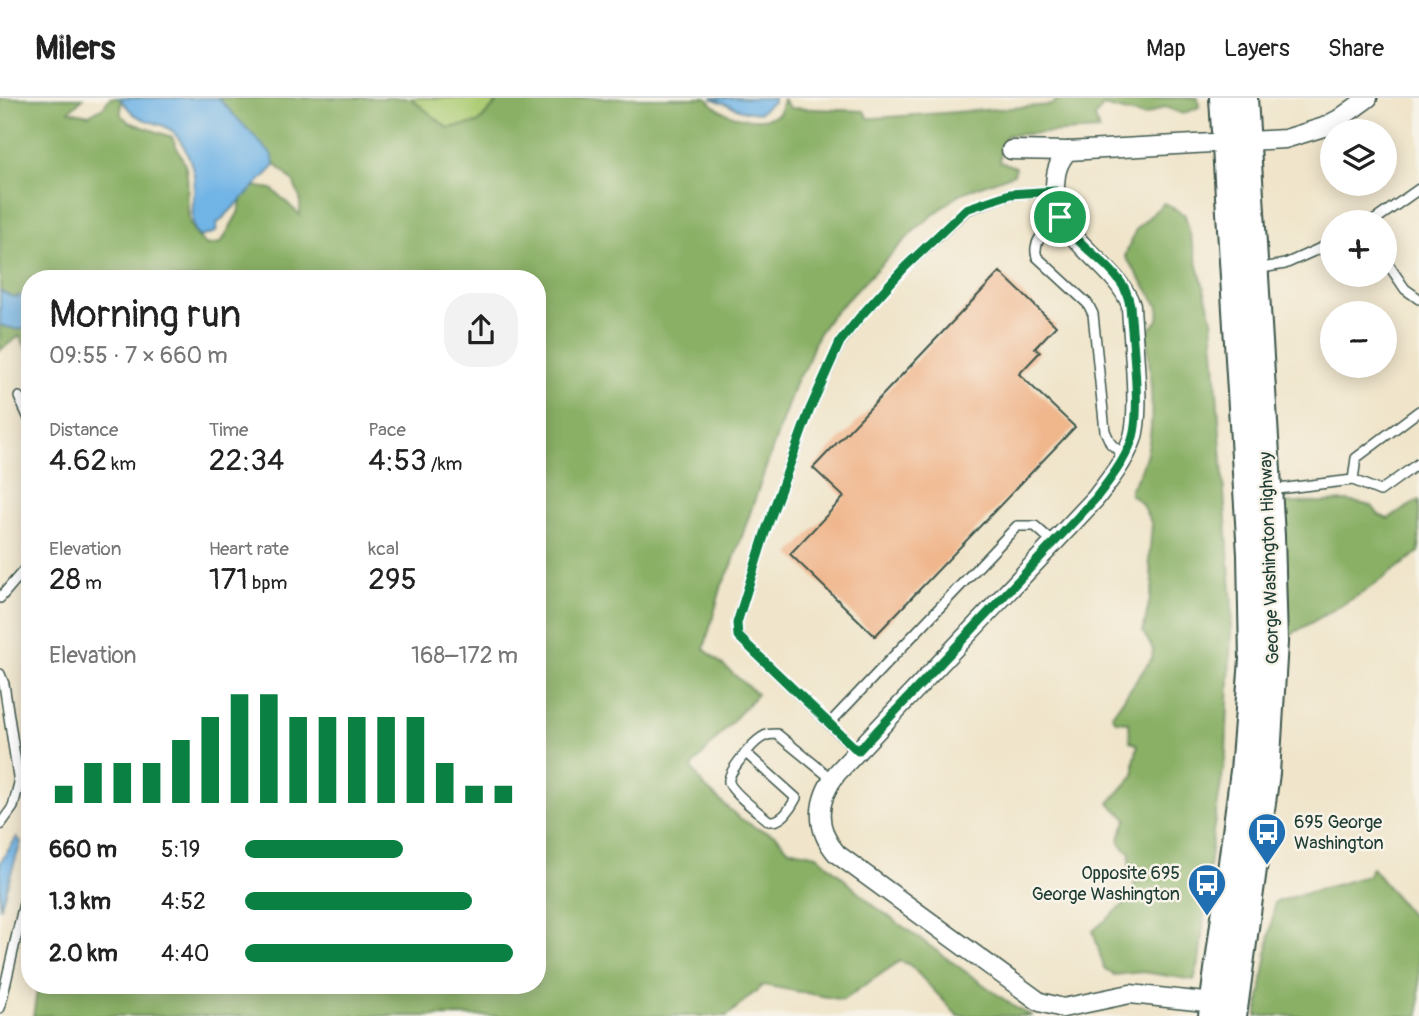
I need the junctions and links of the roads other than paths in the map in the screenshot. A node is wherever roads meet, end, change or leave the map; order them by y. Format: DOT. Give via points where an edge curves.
graph roads {
  1 [pos="1223,98"];
  2 [pos="1244,98"];
  3 [pos="1349,98"];
  4 [pos="1368,98"];
  5 [pos="1339,119"];
  6 [pos="1340,119"];
  7 [pos="1320,128"];
  8 [pos="1236,142"];
  9 [pos="1010,150"];
  10 [pos="1068,151"];
  11 [pos="1419,189"];
  12 [pos="1055,191"];
  13 [pos="1389,210"];
  14 [pos="1060,217"];
  15 [pos="1320,248"];
  16 [pos="1254,270"];
  17 [pos="1397,277"];
  18 [pos="1419,299"];
  19 [pos="19,397"];
  20 [pos="21,401"];
  21 [pos="1419,411"];
  22 [pos="1125,456"];
  23 [pos="1419,463"];
  24 [pos="1353,480"];
  25 [pos="1268,490"];
  26 [pos="1054,543"];
  27 [pos="21,574"];
  28 [pos="0,598"];
  29 [pos="0,674"];
  30 [pos="829,724"];
  31 [pos="858,751"];
  32 [pos="747,754"];
  33 [pos="832,779"];
  34 [pos="0,825"];
  35 [pos="21,916"];
  36 [pos="0,1008"];
  37 [pos="1223,1010"];
  1 -- 8 [label="main road, George Washington Highway"];
  2 -- 8 [label="main road, George Washington Highway"];
  3 -- 5 [label="lane"];
  4 -- 6 [label="street"];
  7 -- 8 [label="street" via="1271,142"];
  8 -- 10 [label="street"];
  8 -- 16 [label="main road, George Washington Highway"];
  8 -- 37 [label="main road, George Washington Highway" via="1252,660"];
  9 -- 10 [label="street"];
  10 -- 12 [label="street" via="1058,162"];
  11 -- 13 [label="lane"];
  12 -- 14 [label="street"];
  12 -- 30 [label="lane" via="1010,194 966,209 905,267 840,342 810,409 737,623 738,636"];
  14 -- 22 [label="street" via="1072,236 1124,288 1130,305 1136,417"];
  14 -- 22 [label="lane" via="1037,240 1035,250 1093,314 1105,431"];
  15 -- 16 [label="lane" via="1285,264"];
  16 -- 25 [label="main road, George Washington Highway"];
  17 -- 18 [label="lane"];
  19 -- 20 [label="lane"];
  21 -- 24 [label="lane" via="1356,458"];
  22 -- 26 [label="street" via="1095,499"];
  23 -- 24 [label="lane" via="1380,491"];
  24 -- 25 [label="lane"];
  25 -- 37 [label="main road, George Washington Highway" via="1274,615 1270,721"];
  26 -- 30 [label="lane" via="1035,526 1017,526"];
  26 -- 31 [label="street"];
  27 -- 28 [label="lane"];
  29 -- 34 [label="lane" via="19,783 13,807"];
  30 -- 31 [label="lane"];
  31 -- 33 [label="street"];
  32 -- 32 [label="lane" via="730,771 729,781 769,821 776,821 796,798"];
  32 -- 33 [label="lane" via="758,739 777,734"];
  33 -- 37 [label="street" via="825,788 821,826 837,854 1040,1002 1063,1008 1130,994"];
  35 -- 36 [label="lane"];
}
